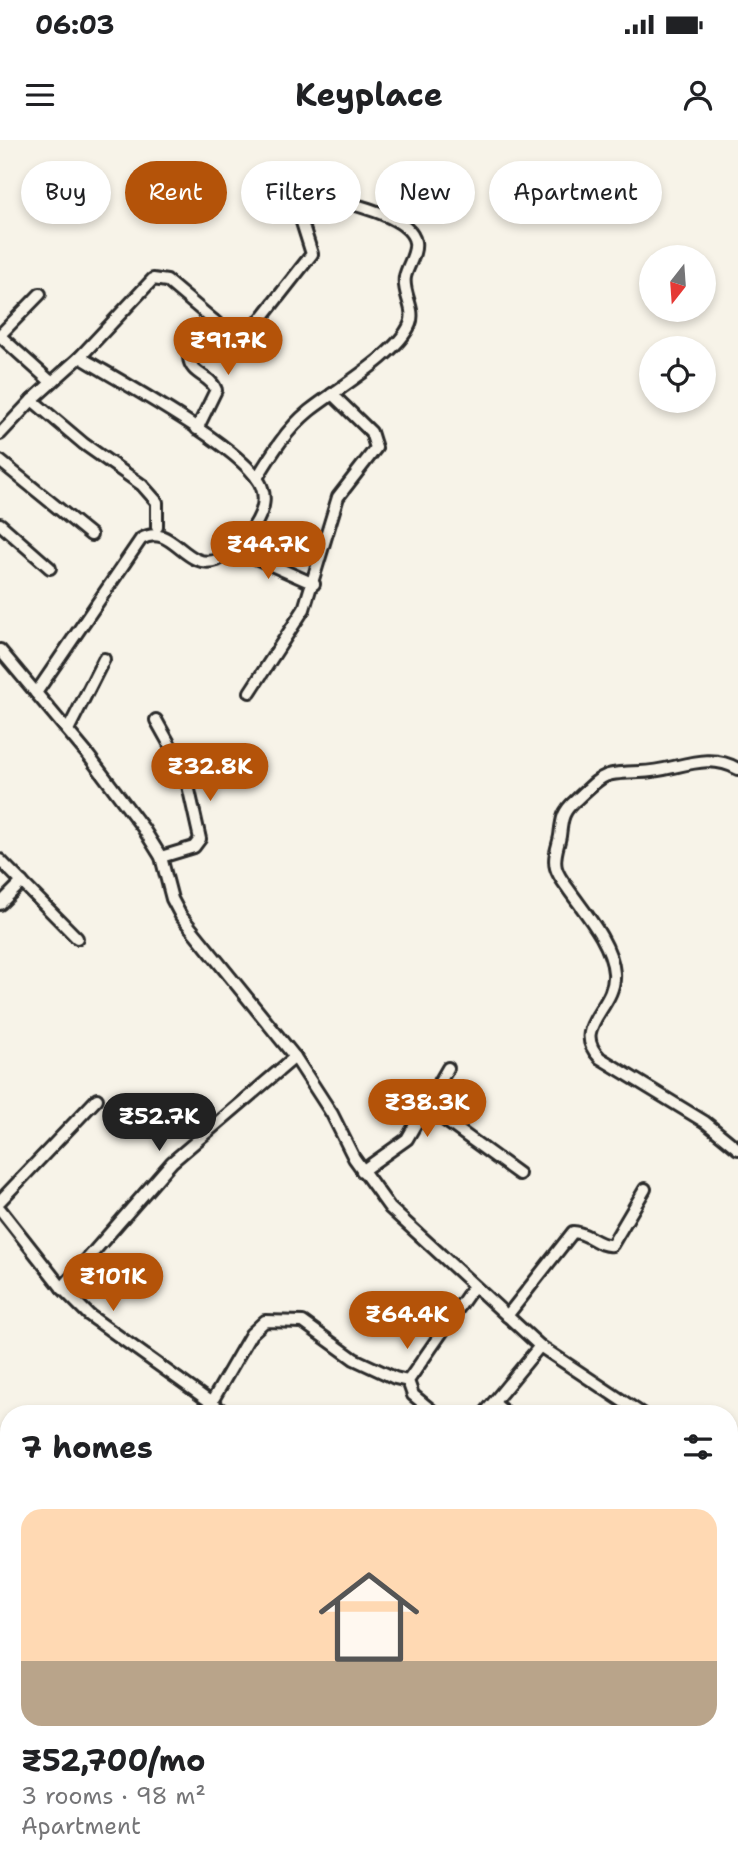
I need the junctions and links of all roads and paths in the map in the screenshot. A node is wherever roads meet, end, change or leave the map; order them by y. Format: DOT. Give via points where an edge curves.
graph roads {
  1 [pos="40,295"];
  2 [pos="214,321"];
  3 [pos="0,335"];
  4 [pos="80,357"];
  5 [pos="51,382"];
  6 [pos="332,394"];
  7 [pos="32,400"];
  8 [pos="197,429"];
  9 [pos="0,433"];
  10 [pos="0,461"];
  11 [pos="257,478"];
  12 [pos="0,524"];
  13 [pos="157,527"];
  14 [pos="92,536"];
  15 [pos="235,548"];
  16 [pos="50,568"];
  17 [pos="314,584"];
  18 [pos="0,650"];
  19 [pos="104,659"];
  20 [pos="250,692"];
  21 [pos="36,693"];
  22 [pos="156,720"];
  23 [pos="68,730"];
  24 [pos="738,769"];
  25 [pos="161,856"];
  26 [pos="0,860"];
  27 [pos="22,882"];
  28 [pos="0,904"];
  29 [pos="78,938"];
  30 [pos="295,1056"];
  31 [pos="448,1068"];
  32 [pos="97,1098"];
  33 [pos="428,1108"];
  34 [pos="738,1149"];
  35 [pos="362,1171"];
  36 [pos="519,1174"];
  37 [pos="645,1189"];
  38 [pos="0,1201"];
  39 [pos="0,1209"];
  40 [pos="474,1286"];
  41 [pos="62,1288"];
  42 [pos="507,1316"];
  43 [pos="540,1346"];
  44 [pos="408,1381"];
  45 [pos="211,1402"];
  46 [pos="494,1403"];
  47 [pos="215,1405"];
  48 [pos="425,1405"];
  49 [pos="496,1405"];
  50 [pos="628,1405"];
  1 -- 3 [label="street"];
  2 -- 4 [label="street" via="167,281 153,279"];
  2 -- 6 [label="street" via="232,336 246,338 307,262 311,246 300,216 308,195 383,214 404,225 416,244 405,278 411,322 387,351"];
  2 -- 8 [label="street" via="189,357 193,369 216,390"];
  3 -- 5 [label="street"];
  4 -- 5 [label="street"];
  4 -- 8 [label="street"];
  5 -- 7 [label="street"];
  6 -- 11 [label="street" via="287,432"];
  6 -- 17 [label="street" via="371,432 376,448 338,497"];
  7 -- 9 [label="street"];
  7 -- 13 [label="street" via="142,485 158,502"];
  8 -- 11 [label="street"];
  10 -- 14 [label="street"];
  11 -- 15 [label="street" via="264,500 261,514"];
  12 -- 16 [label="street"];
  15 -- 17 [label="street"];
  15 -- 21 [label="street" via="214,561 200,561 160,534 141,539"];
  17 -- 20 [label="street" via="289,634"];
  18 -- 21 [label="street"];
  19 -- 23 [label="street"];
  21 -- 23 [label="street"];
  22 -- 25 [label="street" via="185,772 200,834 194,847"];
  23 -- 25 [label="street"];
  24 -- 34 [label="street" via="710,759 598,778 563,813 555,859 559,876 612,962 613,987 591,1029 590,1048 705,1122"];
  25 -- 30 [label="street" via="181,916"];
  26 -- 27 [label="street"];
  27 -- 28 [label="street"];
  27 -- 29 [label="street"];
  30 -- 35 [label="street"];
  30 -- 41 [label="street" via="172,1162"];
  31 -- 33 [label="street"];
  32 -- 38 [label="street"];
  33 -- 35 [label="street" via="407,1139"];
  33 -- 36 [label="street"];
  35 -- 40 [label="street" via="390,1209"];
  37 -- 42 [label="street" via="612,1245 573,1232"];
  39 -- 41 [label="street"];
  40 -- 42 [label="street"];
  40 -- 44 [label="street"];
  41 -- 45 [label="street" via="120,1340"];
  42 -- 43 [label="street"];
  43 -- 46 [label="street"];
  43 -- 50 [label="street"];
  44 -- 45 [label="street" via="354,1359 303,1322 265,1321 251,1334"];
  44 -- 48 [label="street" via="413,1395"];
  45 -- 47 [label="street"];
  46 -- 49 [label="street"];
}
